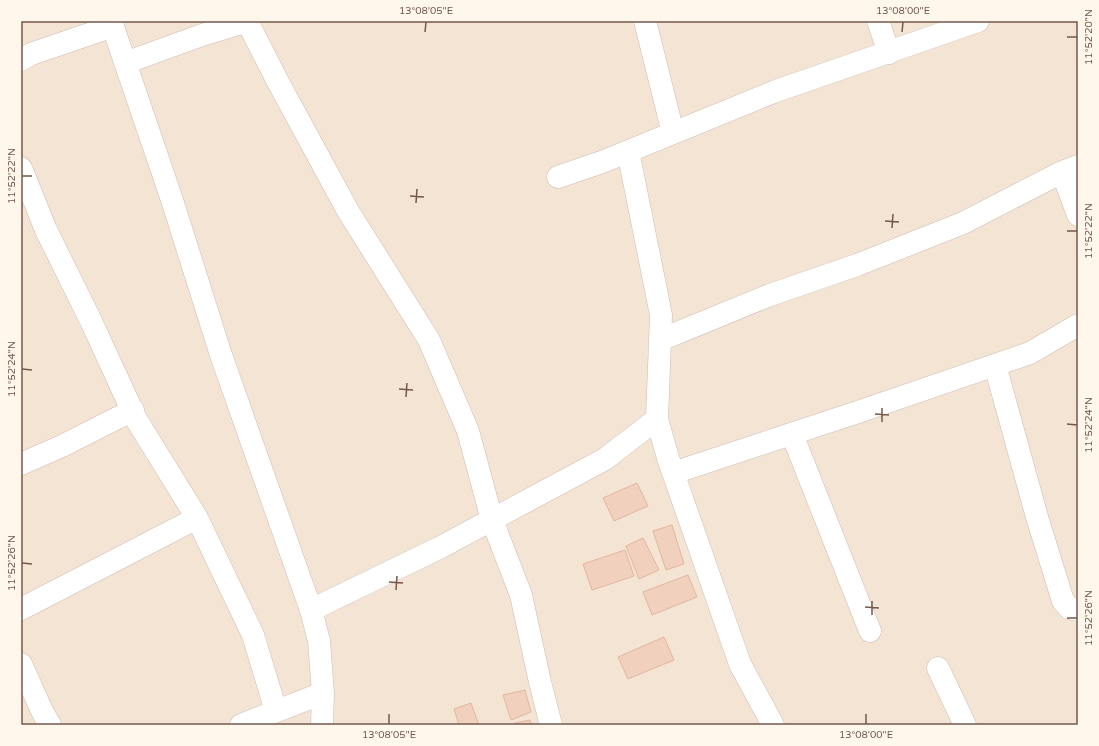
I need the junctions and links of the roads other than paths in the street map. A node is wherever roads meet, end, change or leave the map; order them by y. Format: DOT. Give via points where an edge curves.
graph roads {
  1 [pos="248,21"];
  2 [pos="645,21"];
  3 [pos="878,21"];
  4 [pos="978,21"];
  5 [pos="112,23"];
  6 [pos="889,53"];
  7 [pos="21,60"];
  8 [pos="125,63"];
  9 [pos="673,133"];
  10 [pos="628,152"];
  11 [pos="21,168"];
  12 [pos="1070,169"];
  13 [pos="558,178"];
  14 [pos="1078,215"];
  15 [pos="1078,325"];
  16 [pos="660,340"];
  17 [pos="995,365"];
  18 [pos="133,410"];
  19 [pos="657,419"];
  20 [pos="792,434"];
  21 [pos="21,464"];
  22 [pos="673,473"];
  23 [pos="198,518"];
  24 [pos="492,520"];
  25 [pos="21,610"];
  26 [pos="312,610"];
  27 [pos="1078,610"];
  28 [pos="870,631"];
  29 [pos="21,664"];
  30 [pos="938,668"];
  31 [pos="323,693"];
  32 [pos="276,711"];
  33 [pos="50,725"];
  34 [pos="241,725"];
  35 [pos="322,725"];
  36 [pos="551,725"];
  37 [pos="773,725"];
  38 [pos="965,725"];
  1 -- 8 [label="street"];
  1 -- 24 [label="street" via="348,211 429,340 468,431"];
  2 -- 9 [label="street"];
  3 -- 6 [label="street"];
  4 -- 6 [label="street"];
  5 -- 7 [label="street"];
  5 -- 8 [label="street"];
  6 -- 9 [label="street" via="776,91"];
  8 -- 26 [label="street" via="221,355"];
  9 -- 10 [label="street"];
  10 -- 13 [label="street"];
  10 -- 16 [label="street" via="661,315"];
  11 -- 18 [label="street" via="46,230"];
  12 -- 14 [label="street"];
  12 -- 16 [label="street" via="962,223 857,265 770,294"];
  15 -- 17 [label="street" via="1030,353"];
  16 -- 19 [label="street"];
  17 -- 20 [label="street"];
  17 -- 27 [label="street" via="1063,601 1069,608"];
  18 -- 21 [label="street"];
  18 -- 23 [label="street" via="136,419"];
  19 -- 22 [label="street"];
  19 -- 24 [label="street" via="605,459"];
  20 -- 22 [label="street"];
  20 -- 28 [label="street"];
  22 -- 37 [label="street" via="740,664"];
  23 -- 25 [label="street"];
  23 -- 32 [label="street" via="253,635"];
  24 -- 26 [label="street"];
  24 -- 36 [label="street" via="521,595"];
  26 -- 31 [label="street" via="319,641"];
  29 -- 33 [label="street"];
  30 -- 38 [label="street"];
  31 -- 32 [label="street"];
  31 -- 35 [label="street"];
  32 -- 34 [label="street"];
}
